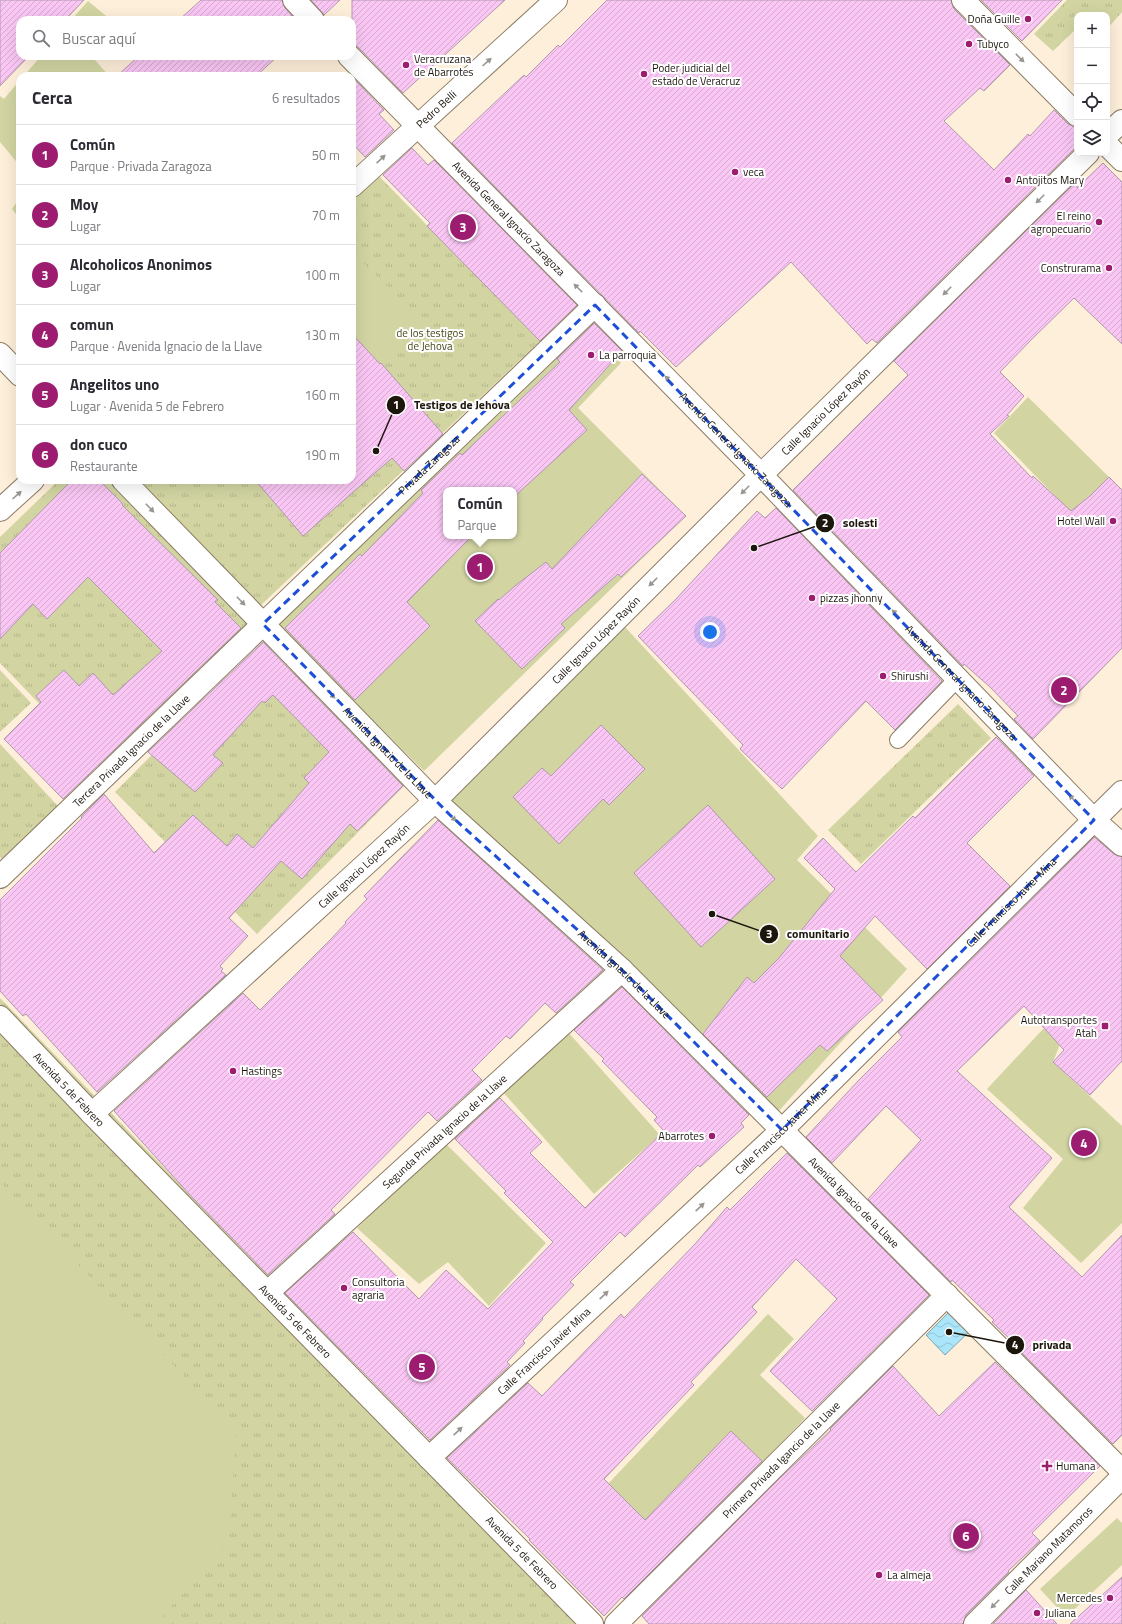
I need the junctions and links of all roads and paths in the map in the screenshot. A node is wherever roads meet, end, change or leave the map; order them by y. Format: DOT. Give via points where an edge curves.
graph roads {
  1 [pos="294,0"];
  2 [pos="556,0"];
  3 [pos="963,0"];
  4 [pos="309,16"];
  5 [pos="353,60"];
  6 [pos="1074,112"];
  7 [pos="1122,121"];
  8 [pos="417,125"];
  9 [pos="1110,132"];
  10 [pos="1110,148"];
  11 [pos="1085,156"];
  12 [pos="1122,160"];
  13 [pos="356,182"];
  14 [pos="595,305"];
  15 [pos="0,354"];
  16 [pos="16,371"];
  17 [pos="761,474"];
  18 [pos="29,484"];
  19 [pos="127,484"];
  20 [pos="0,510"];
  21 [pos="263,624"];
  22 [pos="958,678"];
  23 [pos="898,740"];
  24 [pos="1122,792"];
  25 [pos="435,801"];
  26 [pos="1094,820"];
  27 [pos="1122,845"];
  28 [pos="0,877"];
  29 [pos="622,970"];
  30 [pos="0,1017"];
  31 [pos="92,1114"];
  32 [pos="782,1130"];
  33 [pos="267,1293"];
  34 [pos="947,1295"];
  35 [pos="429,1458"];
  36 [pos="1122,1471"];
  37 [pos="1122,1478"];
  38 [pos="592,1624"];
  39 [pos="616,1624"];
  40 [pos="975,1624"];
  1 -- 4 [label="street"];
  8 -- 2 [label="street, Pedro Belli, one-way"];
  3 -- 6 [label="street, one-way"];
  5 -- 8 [label="street, Avenida General Ignacio Zaragoza"];
  7 -- 9 [label="street"];
  13 -- 8 [label="street, Pedro Belli, one-way"];
  14 -- 8 [label="street, Avenida General Ignacio Zaragoza, one-way"];
  10 -- 12 [label="street"];
  11 -- 17 [label="street, Calle Ignacio López Rayón, one-way"];
  17 -- 14 [label="street, Avenida General Ignacio Zaragoza, one-way"];
  14 -- 21 [label="street, Privada Zaragoza"];
  15 -- 16 [label="street"];
  22 -- 17 [label="street, Avenida General Ignacio Zaragoza, one-way"];
  17 -- 25 [label="street, Calle Ignacio López Rayón, one-way"];
  20 -- 18 [label="street, one-way"];
  19 -- 21 [label="street, Avenida Ignacio de la Llave, one-way"];
  21 -- 25 [label="street, Avenida Ignacio de la Llave, one-way"];
  21 -- 28 [label="street, Tercera Privada Ignacio de la Llave"];
  22 -- 23 [label="lane"];
  26 -- 22 [label="street, Avenida General Ignacio Zaragoza, one-way"];
  24 -- 26 [label="street, Calle Francisco Javier Mina"];
  25 -- 29 [label="street, Avenida Ignacio de la Llave, one-way"];
  25 -- 31 [label="street, Calle Ignacio López Rayón"];
  26 -- 27 [label="street, Avenida General Ignacio Zaragoza"];
  32 -- 26 [label="street, Calle Francisco Javier Mina, one-way"];
  29 -- 32 [label="street, Avenida Ignacio de la Llave"];
  29 -- 33 [label="street, Segunda Privada Ignacio de la Llave"];
  30 -- 31 [label="street, Avenida 5 de Febrero"];
  31 -- 33 [label="street, Avenida 5 de Febrero"];
  32 -- 34 [label="street, Avenida Ignacio de la Llave"];
  35 -- 32 [label="street, Calle Francisco Javier Mina, one-way"];
  33 -- 35 [label="street, Avenida 5 de Febrero"];
  34 -- 36 [label="street, Avenida Ignacio de la Llave"];
  34 -- 39 [label="street, Primera Privada Igancio de la Llave"];
  35 -- 38 [label="street, Avenida 5 de Febrero"];
  37 -- 40 [label="street, Calle Mariano Matamoros, one-way"];
}
